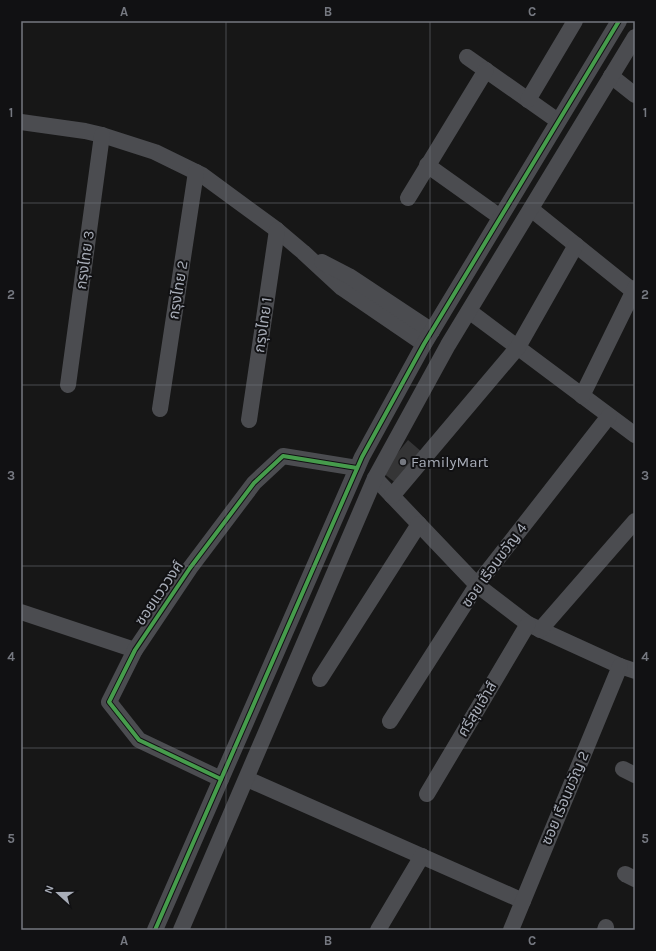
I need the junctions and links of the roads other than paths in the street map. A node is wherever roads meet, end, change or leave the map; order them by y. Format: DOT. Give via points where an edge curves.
graph roads {
  1 [pos="575,21"];
  2 [pos="619,21"];
  3 [pos="635,37"];
  4 [pos="467,57"];
  5 [pos="486,70"];
  6 [pos="611,76"];
  7 [pos="635,95"];
  8 [pos="528,100"];
  9 [pos="558,121"];
  10 [pos="21,122"];
  11 [pos="102,135"];
  12 [pos="428,165"];
  13 [pos="196,172"];
  14 [pos="408,198"];
  15 [pos="531,209"];
  16 [pos="500,217"];
  17 [pos="277,230"];
  18 [pos="576,245"];
  19 [pos="303,252"];
  20 [pos="634,290"];
  21 [pos="469,311"];
  22 [pos="432,331"];
  23 [pos="424,344"];
  24 [pos="518,347"];
  25 [pos="68,385"];
  26 [pos="582,396"];
  27 [pos="160,409"];
  28 [pos="609,416"];
  29 [pos="249,420"];
  30 [pos="635,435"];
  31 [pos="357,468"];
  32 [pos="375,478"];
  33 [pos="392,496"];
  34 [pos="635,521"];
  35 [pos="419,524"];
  36 [pos="477,585"];
  37 [pos="21,612"];
  38 [pos="534,627"];
  39 [pos="135,650"];
  40 [pos="628,669"];
  41 [pos="320,679"];
  42 [pos="390,721"];
  43 [pos="247,779"];
  44 [pos="221,780"];
  45 [pos="426,794"];
  46 [pos="203,820"];
  47 [pos="224,829"];
  48 [pos="422,856"];
  49 [pos="523,901"];
  50 [pos="155,930"];
  51 [pos="181,930"];
  52 [pos="378,930"];
  53 [pos="510,930"];
  1 -- 8 [label="street"];
  2 -- 9 [label="street"];
  3 -- 6 [label="street"];
  4 -- 5 [label="street"];
  5 -- 8 [label="street"];
  5 -- 12 [label="street"];
  6 -- 7 [label="street"];
  6 -- 15 [label="street"];
  8 -- 9 [label="street"];
  9 -- 16 [label="street"];
  10 -- 11 [label="street"];
  11 -- 13 [label="street" via="155,152"];
  11 -- 25 [label="street, กรุงไทย 3"];
  12 -- 14 [label="street"];
  12 -- 16 [label="street"];
  13 -- 17 [label="street"];
  13 -- 27 [label="street, กรุงไทย 2"];
  15 -- 18 [label="street"];
  15 -- 21 [label="street"];
  16 -- 22 [label="street"];
  17 -- 19 [label="street"];
  17 -- 29 [label="street, กรุงไทย 1"];
  18 -- 20 [label="street"];
  18 -- 24 [label="street"];
  19 -- 22 [label="street" via="349,276"];
  19 -- 23 [label="street" via="342,288"];
  20 -- 26 [label="street"];
  21 -- 24 [label="street"];
  21 -- 32 [label="street"];
  22 -- 23 [label="street"];
  23 -- 31 [label="street"];
  24 -- 26 [label="street"];
  24 -- 33 [label="street"];
  26 -- 28 [label="street"];
  28 -- 30 [label="street"];
  28 -- 36 [label="street, ซอย เรือนขวัญ 4"];
  31 -- 39 [label="street, ซอยแวววงศ์" via="283,456 254,483 240,501 190,568"];
  31 -- 44 [label="street"];
  32 -- 33 [label="street"];
  32 -- 43 [label="street"];
  33 -- 35 [label="street"];
  34 -- 38 [label="street, ศรีสุขเฮ้าส์"];
  35 -- 36 [label="street"];
  35 -- 41 [label="street"];
  36 -- 38 [label="street"];
  36 -- 42 [label="street, ซอย เรือนขวัญ 4"];
  37 -- 39 [label="street"];
  38 -- 40 [label="street"];
  38 -- 45 [label="street, ศรีสุขเฮ้าส์"];
  39 -- 44 [label="street, ซอยแวววงศ์" via="109,702 139,740"];
  40 -- 49 [label="street, ซอย เรือนขวัญ 2"];
  43 -- 47 [label="street"];
  43 -- 48 [label="street"];
  44 -- 46 [label="street"];
  46 -- 47 [label="street"];
  46 -- 50 [label="street"];
  47 -- 51 [label="street"];
  48 -- 49 [label="street"];
  48 -- 52 [label="street"];
  49 -- 53 [label="street, ซอย เรือนขวัญ 2"];
}
